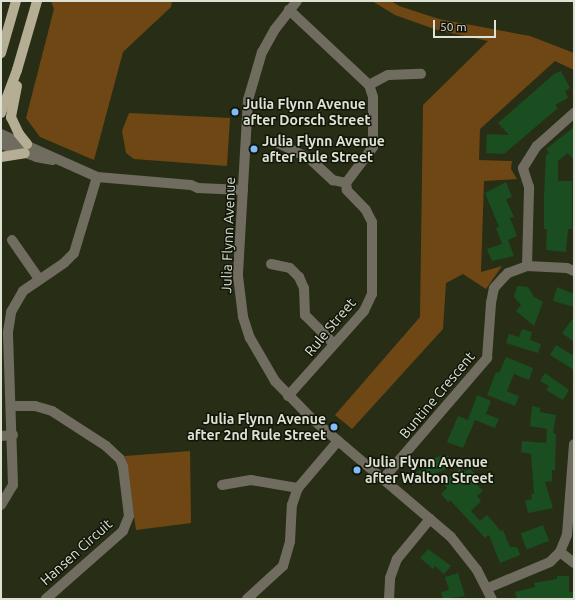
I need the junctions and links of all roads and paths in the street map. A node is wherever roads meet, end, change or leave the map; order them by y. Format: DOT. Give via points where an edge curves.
graph roads {
  1 [pos="16,1"];
  2 [pos="37,1"];
  3 [pos="297,1"];
  4 [pos="289,10"];
  5 [pos="1,53"];
  6 [pos="17,70"];
  7 [pos="421,74"];
  8 [pos="369,85"];
  9 [pos="574,113"];
  10 [pos="1,114"];
  11 [pos="1,134"];
  12 [pos="278,143"];
  13 [pos="1,144"];
  14 [pos="26,149"];
  15 [pos="1,157"];
  16 [pos="100,177"];
  17 [pos="346,183"];
  18 [pos="243,187"];
  19 [pos="12,240"];
  20 [pos="271,264"];
  21 [pos="527,266"];
  22 [pos="574,271"];
  23 [pos="39,279"];
  24 [pos="5,332"];
  25 [pos="334,344"];
  26 [pos="288,396"];
  27 [pos="12,406"];
  28 [pos="13,435"];
  29 [pos="1,436"];
  30 [pos="338,441"];
  31 [pos="574,444"];
  32 [pos="574,449"];
  33 [pos="383,479"];
  34 [pos="222,485"];
  35 [pos="298,488"];
  36 [pos="1,505"];
  37 [pos="430,519"];
  38 [pos="560,552"];
  39 [pos="574,563"];
  40 [pos="488,588"];
  41 [pos="46,599"];
  42 [pos="247,599"];
  43 [pos="389,599"];
  44 [pos="492,599"];
  1 -- 5 [label="main road"];
  2 -- 6 [label="main road"];
  3 -- 4 [label="street, Julia Flynn Avenue"];
  4 -- 8 [label="street"];
  4 -- 18 [label="street, Julia Flynn Avenue" via="262,52 254,74 248,100"];
  6 -- 10 [label="main road"];
  6 -- 14 [label="main road" via="11,117"];
  7 -- 8 [label="street" via="388,74"];
  8 -- 17 [label="street" via="373,97 373,147"];
  9 -- 21 [label="street" via="537,146 523,168 529,187"];
  11 -- 14 [label="street"];
  12 -- 17 [label="street" via="309,158 333,180"];
  13 -- 14 [label="street"];
  14 -- 15 [label="main road"];
  14 -- 16 [label="street"];
  16 -- 18 [label="street" via="191,185 198,188"];
  16 -- 23 [label="street" via="74,253 64,263"];
  17 -- 25 [label="street, Rule Street" via="347,190 366,210 372,222 372,294 364,311"];
  18 -- 26 [label="street, Julia Flynn Avenue" via="238,276 243,317 250,338 263,361"];
  19 -- 23 [label="street"];
  20 -- 25 [label="street" via="290,268 299,277 304,288 305,314"];
  21 -- 22 [label="street, Buntine Crescent" via="568,268"];
  21 -- 33 [label="street, Buntine Crescent" via="508,273 494,288 489,350 482,366"];
  23 -- 24 [label="street" via="15,300"];
  24 -- 27 [label="street"];
  25 -- 26 [label="street, Rule Street"];
  26 -- 30 [label="street, Julia Flynn Avenue"];
  27 -- 28 [label="street"];
  27 -- 41 [label="street, Hansen Circuit" via="35,406 52,411 106,446 120,459 123,467 129,516 123,531"];
  28 -- 29 [label="street"];
  28 -- 36 [label="street" via="13,485"];
  30 -- 33 [label="street, Julia Flynn Avenue"];
  30 -- 35 [label="street"];
  31 -- 32 [label="street"];
  32 -- 38 [label="street" via="567,535"];
  33 -- 37 [label="street, Julia Flynn Avenue"];
  34 -- 35 [label="street" via="252,480"];
  35 -- 42 [label="street" via="292,506 290,541 283,566"];
  37 -- 40 [label="street, Julia Flynn Avenue" via="451,537"];
  37 -- 43 [label="street" via="397,559 390,578"];
  38 -- 39 [label="street"];
  38 -- 40 [label="street" via="550,562"];
  40 -- 44 [label="street, Julia Flynn Avenue"];
}
